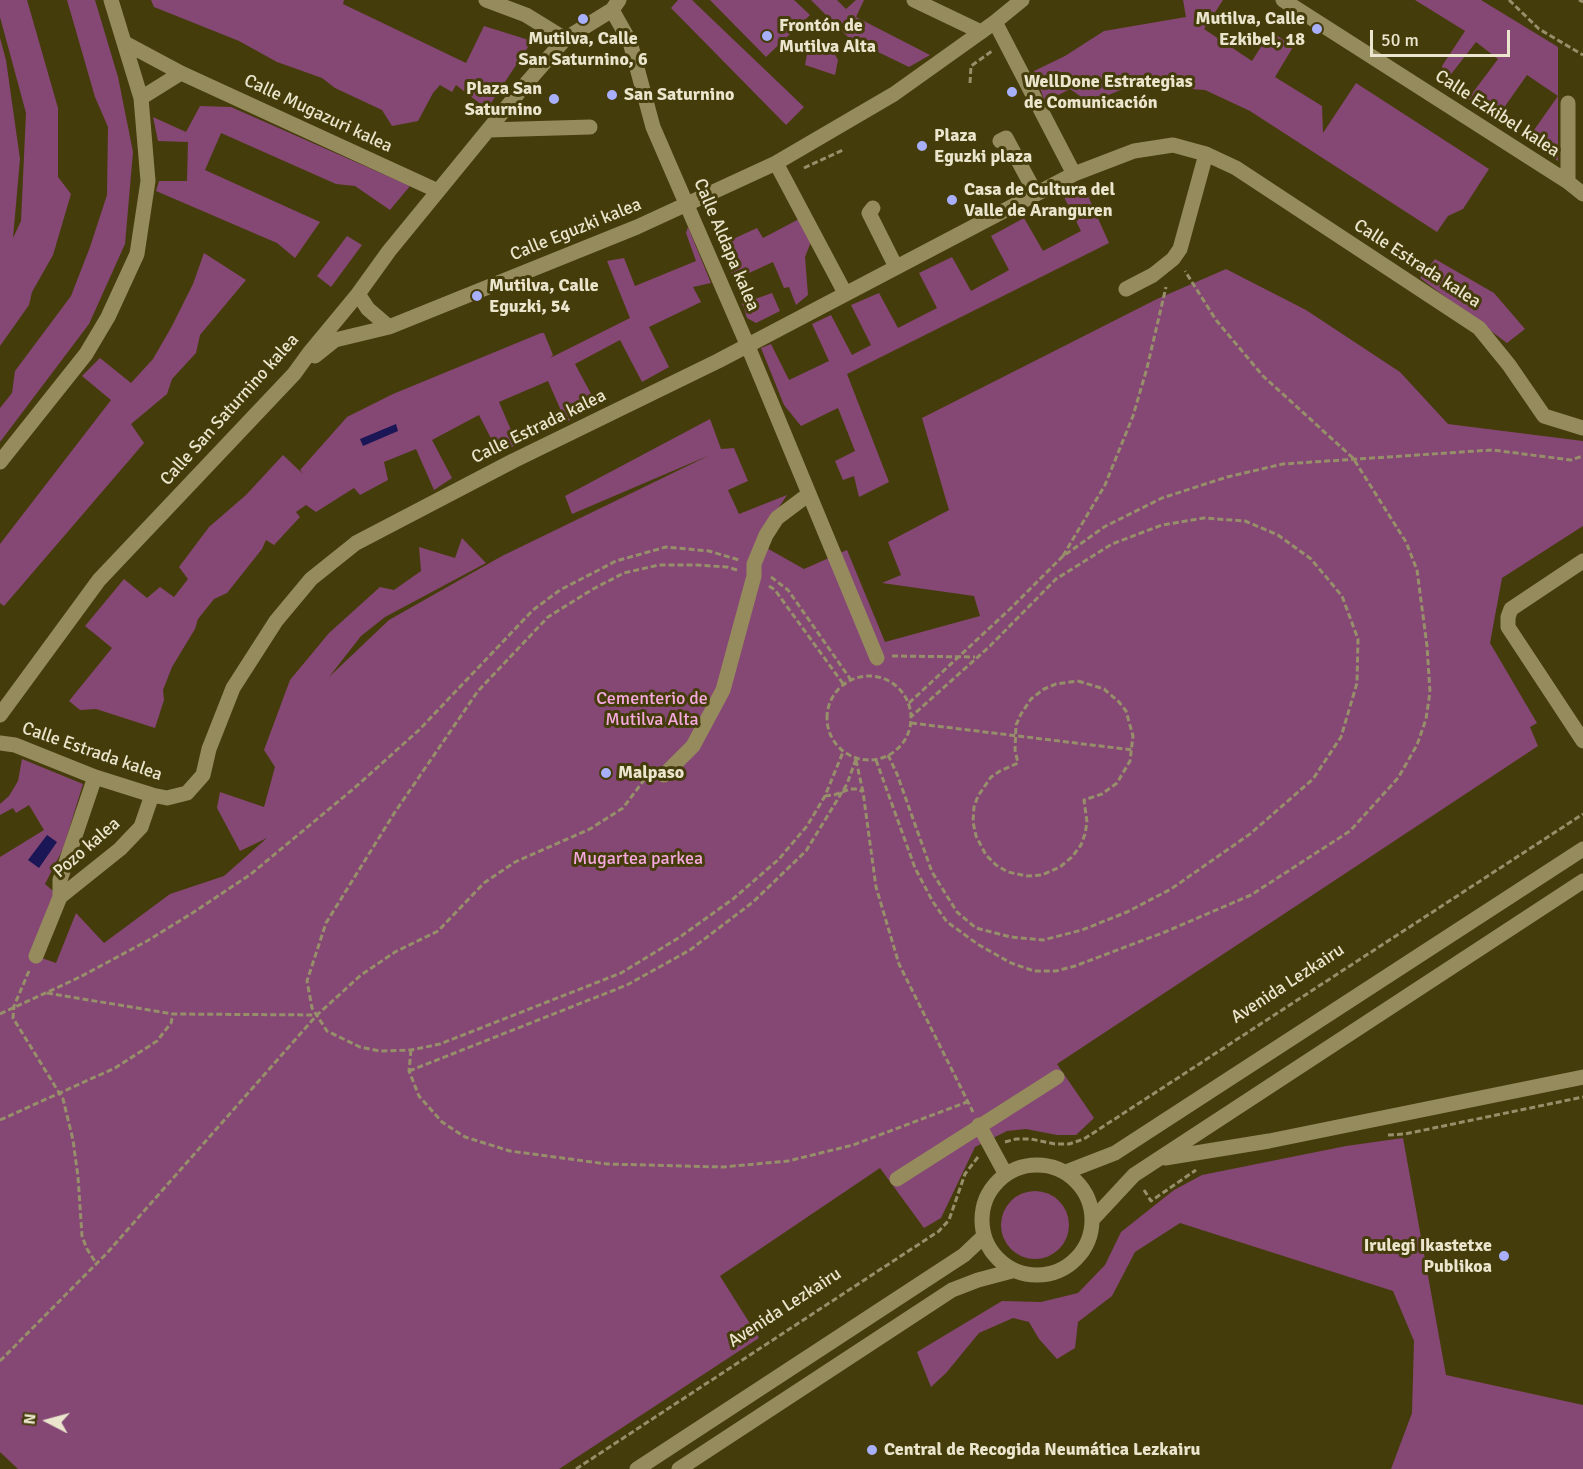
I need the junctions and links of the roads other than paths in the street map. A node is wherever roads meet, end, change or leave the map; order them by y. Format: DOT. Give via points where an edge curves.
graph roads {
  1 [pos="111,0"];
  2 [pos="486,0"];
  3 [pos="914,0"];
  4 [pos="1022,0"];
  5 [pos="1283,0"];
  6 [pos="509,4"];
  7 [pos="615,5"];
  8 [pos="995,22"];
  9 [pos="981,32"];
  10 [pos="565,39"];
  11 [pos="125,43"];
  12 [pos="181,73"];
  13 [pos="141,98"];
  14 [pos="1568,103"];
  15 [pos="590,127"];
  16 [pos="488,130"];
  17 [pos="1000,141"];
  18 [pos="1202,152"];
  19 [pos="776,163"];
  20 [pos="1074,174"];
  21 [pos="1568,182"];
  22 [pos="438,191"];
  23 [pos="1036,194"];
  24 [pos="1583,194"];
  25 [pos="687,204"];
  26 [pos="873,208"];
  27 [pos="896,267"];
  28 [pos="1126,289"];
  29 [pos="845,293"];
  30 [pos="358,294"];
  31 [pos="389,327"];
  32 [pos="747,344"];
  33 [pos="294,374"];
  34 [pos="1583,428"];
  35 [pos="0,462"];
  36 [pos="809,494"];
  37 [pos="1583,561"];
  38 [pos="877,658"];
  39 [pos="0,715"];
  40 [pos="1583,741"];
  41 [pos="0,743"];
  42 [pos="664,775"];
  43 [pos="95,777"];
  44 [pos="152,795"];
  45 [pos="1583,849"];
  46 [pos="1583,881"];
  47 [pos="60,897"];
  48 [pos="36,956"];
  49 [pos="1057,1077"];
  50 [pos="1583,1077"];
  51 [pos="979,1125"];
  52 [pos="1159,1159"];
  53 [pos="1066,1172"];
  54 [pos="1005,1173"];
  55 [pos="897,1179"];
  56 [pos="1093,1219"];
  57 [pos="984,1236"];
  58 [pos="1012,1271"];
  59 [pos="637,1469"];
  60 [pos="679,1469"];
  1 -- 11 [label="street"];
  2 -- 6 [label="street"];
  3 -- 9 [label="street"];
  4 -- 8 [label="street, Calle Eguzki kalea"];
  5 -- 21 [label="street, Calle Ezkibel kalea"];
  6 -- 10 [label="street"];
  7 -- 10 [label="street, Calle San Saturnino kalea"];
  7 -- 25 [label="street, Calle Aldapa kalea" via="630,42 653,127"];
  8 -- 9 [label="street, Calle Eguzki kalea"];
  8 -- 20 [label="street"];
  9 -- 19 [label="street, Calle Eguzki kalea" via="894,94"];
  10 -- 16 [label="street, Calle San Saturnino kalea"];
  11 -- 12 [label="street, Calle Mugazuri kalea"];
  11 -- 13 [label="street"];
  12 -- 13 [label="street"];
  12 -- 22 [label="street, Calle Mugazuri kalea"];
  13 -- 35 [label="street" via="148,181 137,254 86,354"];
  14 -- 21 [label="street, Calle Ezkibel kalea"];
  15 -- 16 [label="street"];
  16 -- 22 [label="street, Calle San Saturnino kalea"];
  17 -- 23 [label="street" via="1006,138"];
  18 -- 20 [label="street, Calle Estrada kalea" via="1173,145 1134,151"];
  18 -- 28 [label="street" via="1170,247 1172,264"];
  18 -- 34 [label="street, Calle Estrada kalea" via="1236,168 1479,328 1544,416"];
  19 -- 25 [label="street, Calle Eguzki kalea"];
  19 -- 29 [label="street"];
  20 -- 23 [label="street, Calle Estrada kalea"];
  21 -- 24 [label="street, Calle Ezkibel kalea"];
  22 -- 30 [label="street, Calle San Saturnino kalea"];
  23 -- 27 [label="street, Calle Estrada kalea"];
  25 -- 31 [label="street, Calle Eguzki kalea"];
  25 -- 32 [label="street, Calle Aldapa kalea"];
  26 -- 27 [label="street" via="869,213"];
  27 -- 29 [label="street, Calle Estrada kalea"];
  29 -- 32 [label="street, Calle Estrada kalea"];
  30 -- 31 [label="street"];
  30 -- 33 [label="street, Calle San Saturnino kalea"];
  31 -- 33 [label="street, Calle Eguzki kalea" via="335,340"];
  32 -- 36 [label="street, Calle Aldapa kalea"];
  32 -- 44 [label="street, Calle Estrada kalea" via="356,543 311,579 276,621 233,688 203,775 187,793 167,798"];
  33 -- 39 [label="street, Calle San Saturnino kalea" via="99,580"];
  36 -- 38 [label="street, Calle Aldapa kalea"];
  36 -- 42 [label="street" via="777,518 766,535 723,690 693,746"];
  37 -- 40 [label="street" via="1511,609 1508,617 1508,627"];
  41 -- 43 [label="street, Calle Estrada kalea" via="15,745"];
  43 -- 44 [label="street, Calle Estrada kalea"];
  43 -- 47 [label="street" via="60,880"];
  44 -- 47 [label="street, Pozo kalea" via="141,827"];
  45 -- 53 [label="street" via="1115,1153"];
  46 -- 52 [label="street"];
  47 -- 48 [label="street"];
  49 -- 51 [label="street"];
  50 -- 52 [label="street" via="1269,1141"];
  51 -- 54 [label="street"];
  51 -- 55 [label="street"];
  52 -- 56 [label="street" via="1131,1178"];
  53 -- 54 [label="street" via="1034,1165"];
  53 -- 56 [label="street" via="1085,1193"];
  54 -- 57 [label="street" via="985,1203"];
  56 -- 58 [label="street" via="1083,1252 1071,1264 1040,1276"];
  57 -- 58 [label="street" via="997,1259"];
  57 -- 59 [label="street" via="964,1255"];
  58 -- 60 [label="street" via="952,1290"];
}
